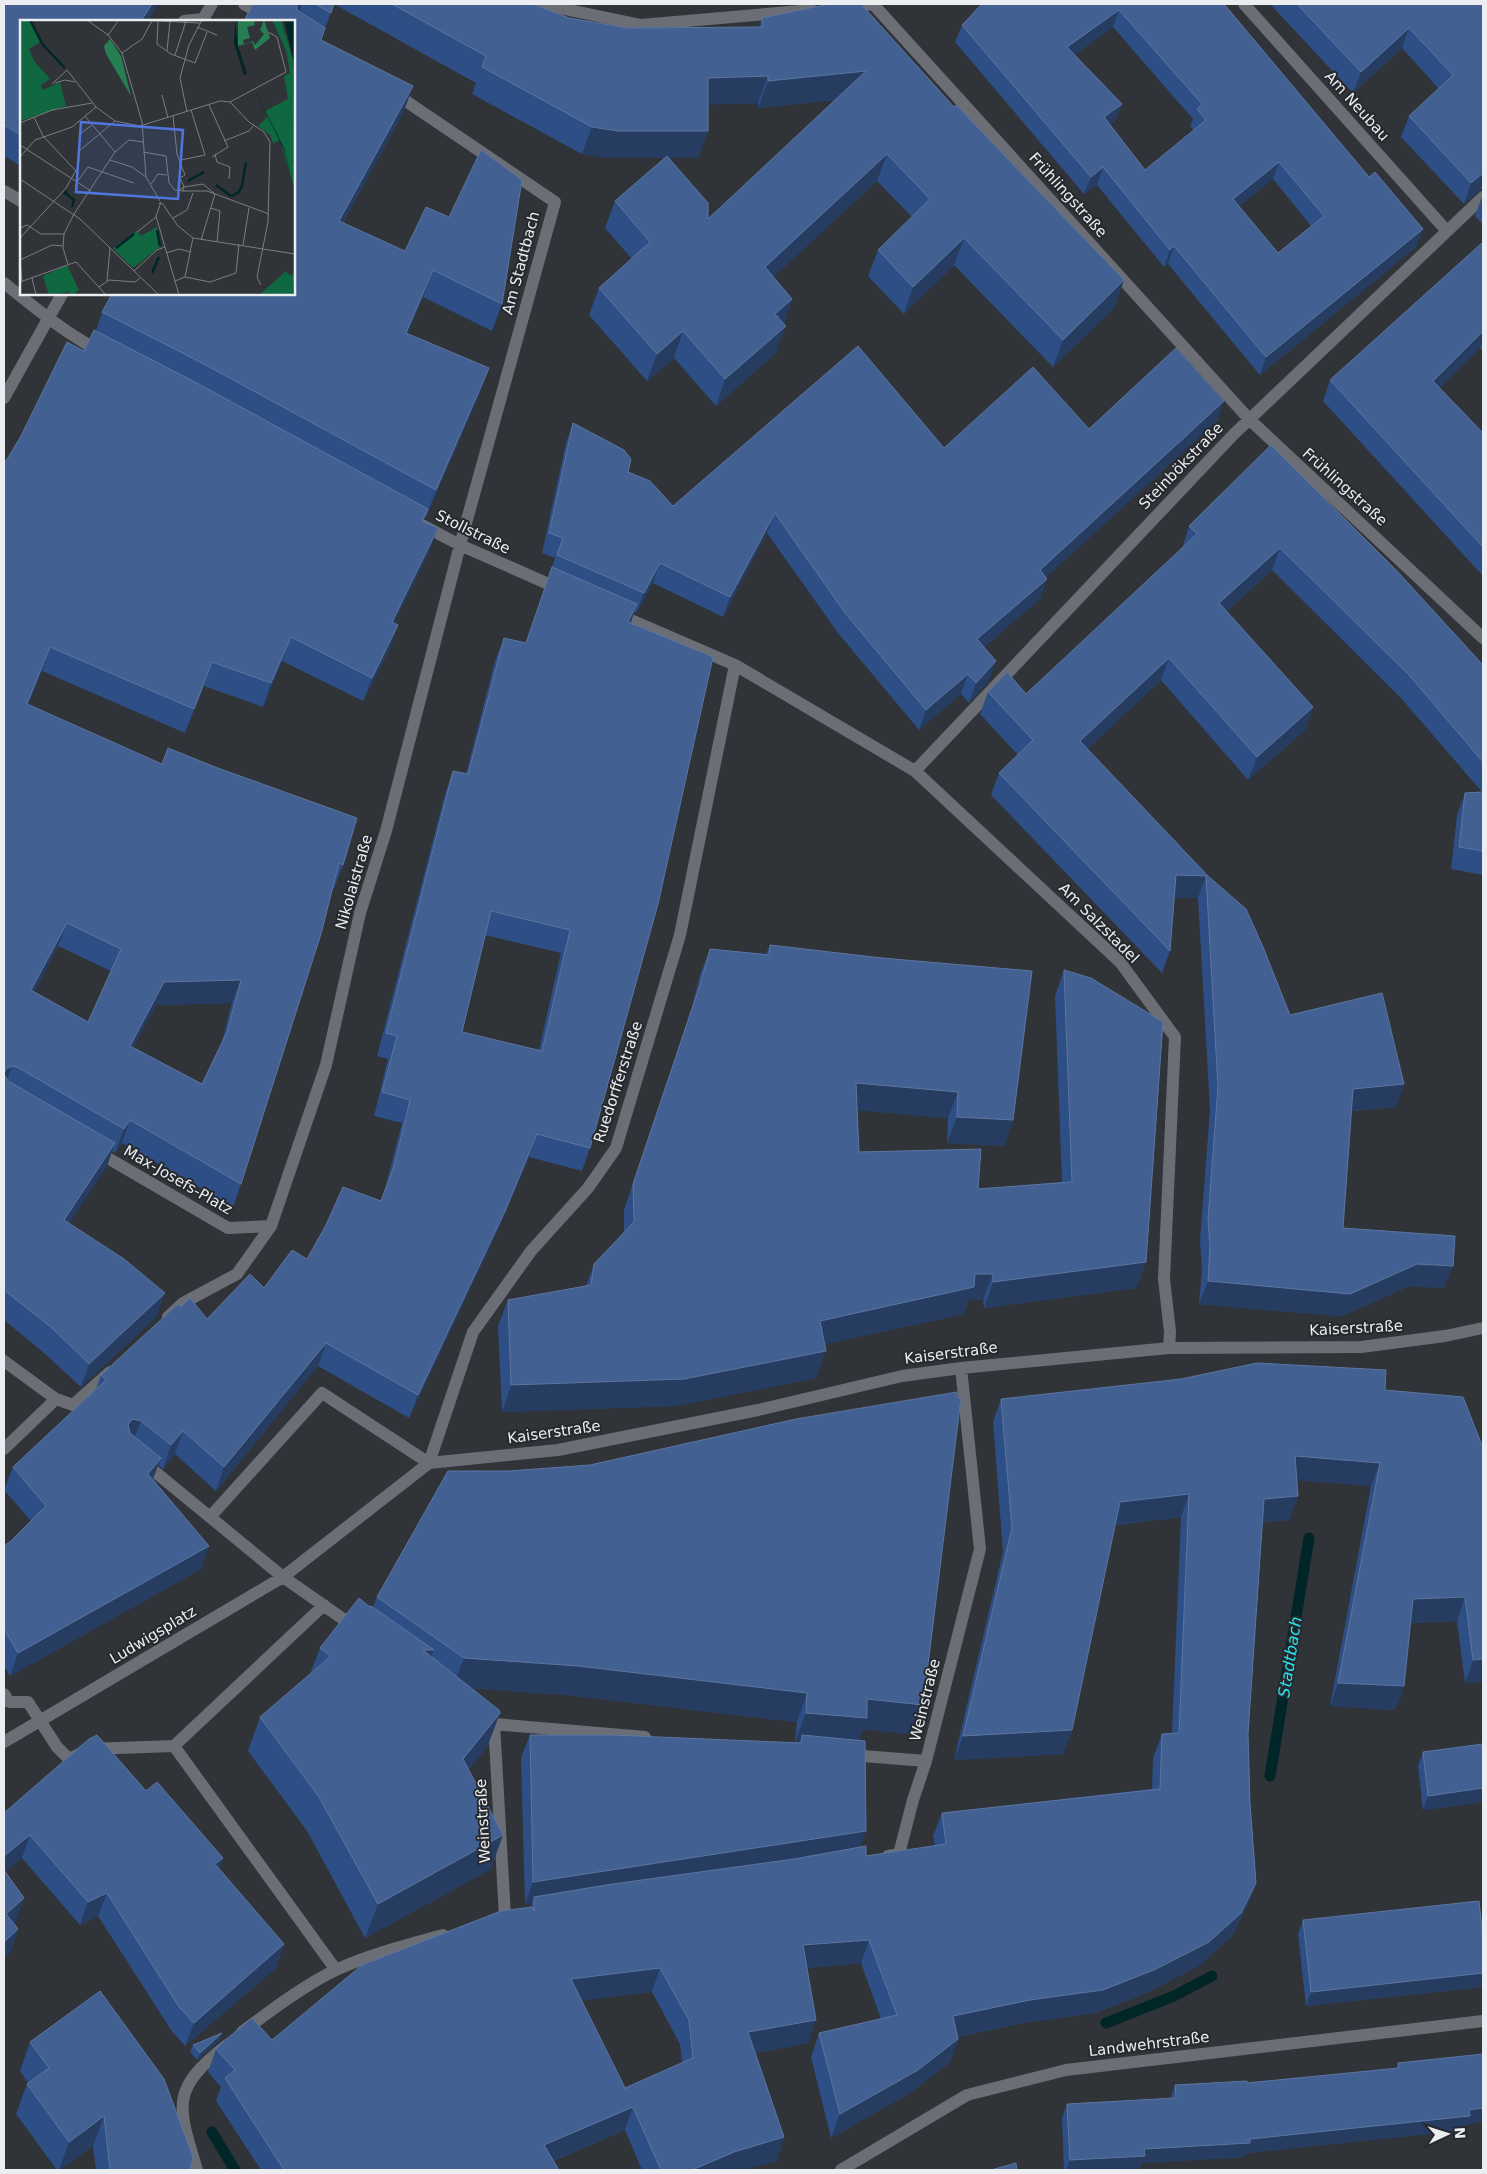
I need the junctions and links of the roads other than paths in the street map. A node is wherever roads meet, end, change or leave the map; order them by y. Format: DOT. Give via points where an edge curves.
graph roads {
  1 [pos="212,4"];
  2 [pos="244,4"];
  3 [pos="540,4"];
  4 [pos="874,4"];
  5 [pos="1244,4"];
  6 [pos="202,20"];
  7 [pos="271,20"];
  8 [pos="384,87"];
  9 [pos="4,191"];
  10 [pos="1483,197"];
  11 [pos="20,200"];
  12 [pos="1446,230"];
  13 [pos="4,282"];
  14 [pos="62,295"];
  15 [pos="49,320"];
  16 [pos="112,357"];
  17 [pos="4,398"];
  18 [pos="1250,420"];
  19 [pos="407,516"];
  20 [pos="460,545"];
  21 [pos="571,594"];
  22 [pos="607,610"];
  23 [pos="1483,638"];
  24 [pos="735,665"];
  25 [pos="915,771"];
  26 [pos="80,1142"];
  27 [pos="271,1226"];
  28 [pos="162,1323"];
  29 [pos="1483,1328"];
  30 [pos="1169,1348"];
  31 [pos="4,1361"];
  32 [pos="121,1361"];
  33 [pos="961,1368"];
  34 [pos="56,1399"];
  35 [pos="4,1449"];
  36 [pos="135,1456"];
  37 [pos="430,1463"];
  38 [pos="210,1517"];
  39 [pos="283,1577"];
  40 [pos="324,1605"];
  41 [pos="369,1637"];
  42 [pos="4,1694"];
  43 [pos="470,1707"];
  44 [pos="39,1722"];
  45 [pos="494,1724"];
  46 [pos="661,1738"];
  47 [pos="4,1742"];
  48 [pos="174,1746"];
  49 [pos="837,1754"];
  50 [pos="926,1761"];
  51 [pos="880,1857"];
  52 [pos="505,1916"];
  53 [pos="451,1932"];
  54 [pos="336,1970"];
  55 [pos="1483,2021"];
  56 [pos="197,2170"];
  57 [pos="841,2170"];
  1 -- 6 [label="street"];
  2 -- 7 [label="street"];
  3 -- 4 [label="street, Frühlingstraße" via="640,25"];
  4 -- 18 [label="street, Frühlingstraße"];
  5 -- 12 [label="street, Am Neubau"];
  8 -- 20 [label="street, Am Stadtbach" via="555,202"];
  9 -- 11 [label="street"];
  10 -- 12 [label="street, Steinbökstraße"];
  12 -- 18 [label="street, Steinbökstraße"];
  13 -- 15 [label="street"];
  14 -- 15 [label="street"];
  15 -- 16 [label="street" via="78,340"];
  15 -- 17 [label="street"];
  18 -- 23 [label="street, Frühlingstraße"];
  18 -- 25 [label="street, Steinbökstraße"];
  19 -- 20 [label="street, Stollstraße"];
  20 -- 21 [label="street, Stollstraße"];
  20 -- 27 [label="street, Nikolaistraße" via="386,832 360,913 326,1065"];
  22 -- 24 [label="street"];
  24 -- 25 [label="street, Am Salzstadel"];
  24 -- 37 [label="street, Ruedorfferstraße" via="680,935 616,1148 588,1188 530,1251 473,1332"];
  25 -- 30 [label="street, Am Salzstadel" via="1120,962 1176,1037 1164,1279"];
  26 -- 27 [label="street, Max-Josefs-Platz" via="228,1228"];
  27 -- 28 [label="street" via="237,1274 183,1304"];
  29 -- 30 [label="street, Kaiserstraße" via="1362,1347"];
  30 -- 33 [label="street, Kaiserstraße"];
  31 -- 34 [label="street"];
  32 -- 34 [label="street" via="72,1405"];
  33 -- 37 [label="street, Kaiserstraße" via="902,1376 758,1410 558,1450"];
  33 -- 50 [label="street, Weinstraße" via="980,1549"];
  34 -- 35 [label="street"];
  36 -- 38 [label="street"];
  37 -- 38 [label="street" via="322,1393"];
  37 -- 39 [label="street, Ludwigsplatz"];
  38 -- 39 [label="street"];
  39 -- 40 [label="street"];
  39 -- 44 [label="street, Ludwigsplatz"];
  40 -- 41 [label="street"];
  40 -- 48 [label="street"];
  42 -- 44 [label="street" via="9,1702 28,1702"];
  43 -- 45 [label="street"];
  44 -- 47 [label="street, Ludwigsplatz"];
  44 -- 48 [label="street" via="69,1760 89,1749"];
  45 -- 46 [label="street"];
  45 -- 52 [label="street, Weinstraße"];
  48 -- 54 [label="street"];
  49 -- 50 [label="street, Weinstraße"];
  50 -- 51 [label="street" via="899,1854"];
  53 -- 54 [label="street"];
  54 -- 56 [label="street" via="265,2015 210,2058 191,2078 182,2104 182,2120"];
  55 -- 57 [label="street, Landwehrstraße" via="1066,2070 967,2095"];
}
